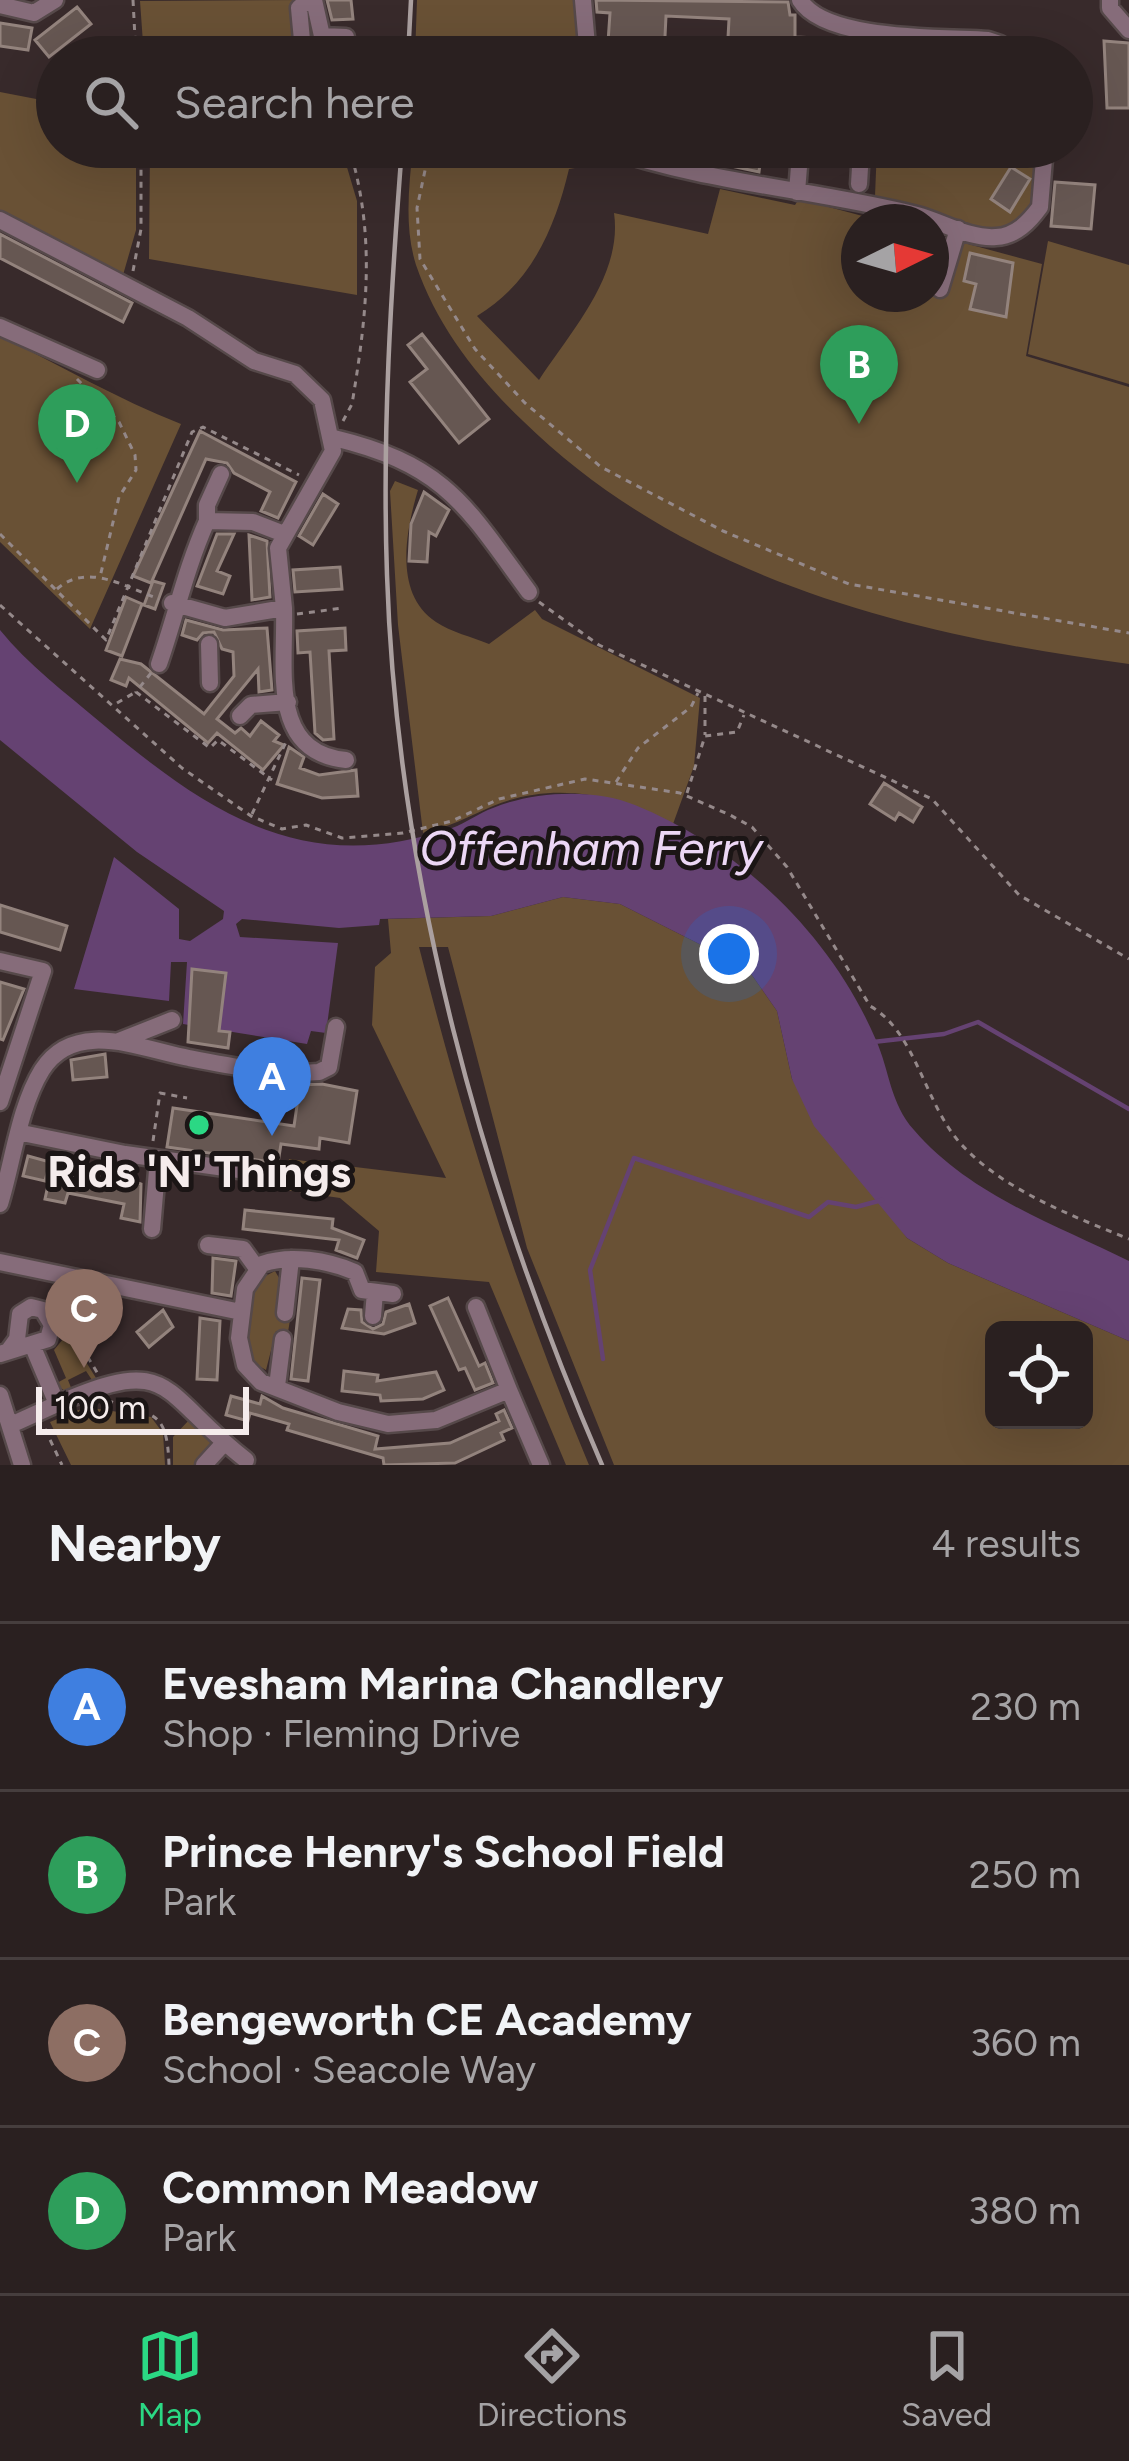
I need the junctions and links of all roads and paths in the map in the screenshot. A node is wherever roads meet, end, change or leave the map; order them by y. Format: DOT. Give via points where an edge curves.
graph roads {
  1 [pos="55,0"];
  2 [pos="133,0"];
  3 [pos="311,0"];
  4 [pos="583,0"];
  5 [pos="800,0"];
  6 [pos="1110,0"];
  7 [pos="0,5"];
  8 [pos="1125,27"];
  9 [pos="135,36"];
  10 [pos="302,36"];
  11 [pos="322,36"];
  12 [pos="591,36"];
  13 [pos="896,36"];
  14 [pos="141,168"];
  15 [pos="356,168"];
  16 [pos="426,168"];
  17 [pos="668,168"];
  18 [pos="799,168"];
  19 [pos="859,168"];
  20 [pos="1043,168"];
  21 [pos="859,184"];
  22 [pos="797,192"];
  23 [pos="0,220"];
  24 [pos="958,229"];
  25 [pos="949,259"];
  26 [pos="133,272"];
  27 [pos="0,328"];
  28 [pos="97,370"];
  29 [pos="70,374"];
  30 [pos="334,438"];
  31 [pos="221,474"];
  32 [pos="316,484"];
  33 [pos="207,521"];
  34 [pos="0,534"];
  35 [pos="284,534"];
  36 [pos="100,577"];
  37 [pos="124,586"];
  38 [pos="56,590"];
  39 [pos="530,592"];
  40 [pos="176,603"];
  41 [pos="0,605"];
  42 [pos="343,608"];
  43 [pos="284,612"];
  44 [pos="214,630"];
  45 [pos="1129,633"];
  46 [pos="159,664"];
  47 [pos="210,683"];
  48 [pos="136,692"];
  49 [pos="699,692"];
  50 [pos="705,695"];
  51 [pos="288,702"];
  52 [pos="114,705"];
  53 [pos="745,713"];
  54 [pos="241,716"];
  55 [pos="291,728"];
  56 [pos="705,736"];
  57 [pos="346,760"];
  58 [pos="272,780"];
  59 [pos="615,783"];
  60 [pos="686,795"];
  61 [pos="251,816"];
  62 [pos="1129,958"];
  63 [pos="0,961"];
  64 [pos="172,1020"];
  65 [pos="336,1027"];
  66 [pos="119,1041"];
  67 [pos="187,1098"];
  68 [pos="0,1102"];
  69 [pos="22,1133"];
  70 [pos="155,1153"];
  71 [pos="310,1180"];
  72 [pos="0,1204"];
  73 [pos="152,1229"];
  74 [pos="1129,1239"];
  75 [pos="208,1245"];
  76 [pos="300,1260"];
  77 [pos="0,1262"];
  78 [pos="256,1267"];
  79 [pos="476,1307"];
  80 [pos="241,1312"];
  81 [pos="285,1313"];
  82 [pos="373,1316"];
  83 [pos="66,1322"];
  84 [pos="283,1339"];
  85 [pos="33,1347"];
  86 [pos="4,1352"];
  87 [pos="102,1384"];
  88 [pos="277,1386"];
  89 [pos="509,1390"];
  90 [pos="0,1395"];
  91 [pos="57,1404"];
  92 [pos="37,1413"];
  93 [pos="8,1419"];
  94 [pos="224,1443"];
  95 [pos="246,1460"];
  96 [pos="22,1465"];
  97 [pos="62,1465"];
  98 [pos="169,1465"];
  99 [pos="204,1465"];
  100 [pos="541,1465"];
  1 -- 7 [label="street" via="34,13"];
  2 -- 9 [label="path"];
  3 -- 10 [label="street" via="299,8"];
  3 -- 11 [label="street"];
  4 -- 12 [label="street"];
  5 -- 13 [label="street" via="818,19"];
  6 -- 8 [label="street"];
  14 -- 26 [label="path"];
  15 -- 30 [label="path" via="370,267 352,404"];
  16 -- 45 [label="path" via="417,208 420,259 450,315 525,403 601,467 849,584"];
  17 -- 22 [label="street"];
  18 -- 22 [label="street"];
  19 -- 21 [label="street"];
  20 -- 24 [label="street" via="1040,207 1030,220 998,237"];
  22 -- 24 [label="street"];
  23 -- 30 [label="street" via="254,361 295,374 322,400"];
  24 -- 25 [label="street"];
  27 -- 28 [label="street"];
  29 -- 36 [label="path" via="119,422 136,455"];
  30 -- 32 [label="street"];
  30 -- 39 [label="street" via="407,462 448,488"];
  31 -- 33 [label="street"];
  32 -- 35 [label="street"];
  32 -- 37 [label="path" via="203,427 192,432"];
  33 -- 35 [label="street" via="253,522"];
  33 -- 40 [label="street"];
  34 -- 38 [label="path"];
  35 -- 43 [label="street"];
  36 -- 37 [label="path"];
  36 -- 38 [label="path" via="71,577"];
  37 -- 38 [label="path" via="106,640"];
  37 -- 40 [label="path"];
  39 -- 49 [label="path" via="599,645"];
  40 -- 44 [label="street"];
  40 -- 46 [label="street"];
  41 -- 52 [label="path"];
  42 -- 43 [label="path"];
  43 -- 44 [label="street"];
  43 -- 51 [label="street"];
  44 -- 47 [label="street"];
  46 -- 48 [label="path"];
  48 -- 52 [label="path"];
  48 -- 58 [label="path" via="210,748 218,740"];
  49 -- 50 [label="path"];
  49 -- 59 [label="path" via="692,707 638,748"];
  50 -- 53 [label="path"];
  50 -- 56 [label="path"];
  51 -- 54 [label="street" via="251,705"];
  51 -- 55 [label="street"];
  52 -- 61 [label="path" via="182,768"];
  53 -- 56 [label="path" via="736,732"];
  53 -- 62 [label="path" via="932,799 1019,895"];
  55 -- 57 [label="street" via="316,756"];
  55 -- 58 [label="path"];
  56 -- 60 [label="path"];
  58 -- 61 [label="path"];
  59 -- 60 [label="path"];
  59 -- 61 [label="path" via="585,778 403,833 342,838"];
  60 -- 74 [label="path" via="752,827 787,867 871,1006 893,1019 959,1142 998,1178"];
  63 -- 68 [label="street" via="44,970"];
  64 -- 66 [label="street"];
  65 -- 66 [label="street" via="328,1067 303,1073"];
  66 -- 69 [label="street" via="56,1052 37,1079"];
  67 -- 70 [label="path" via="160,1093"];
  69 -- 70 [label="street"];
  69 -- 72 [label="street"];
  70 -- 71 [label="street"];
  70 -- 73 [label="street"];
  75 -- 78 [label="street" via="243,1249"];
  76 -- 78 [label="street"];
  76 -- 81 [label="street"];
  76 -- 82 [label="street" via="355,1271 357,1287 384,1293"];
  77 -- 80 [label="street"];
  78 -- 80 [label="street"];
  79 -- 89 [label="street"];
  80 -- 88 [label="street" via="244,1365"];
  83 -- 87 [label="path"];
  84 -- 88 [label="street"];
  85 -- 86 [label="street"];
  85 -- 86 [label="street" via="48,1339 52,1325 32,1307 16,1319 17,1339"];
  85 -- 91 [label="street"];
  87 -- 91 [label="street"];
  87 -- 94 [label="street" via="152,1381"];
  87 -- 98 [label="path" via="109,1403 160,1419"];
  88 -- 89 [label="street" via="388,1424 436,1420"];
  89 -- 100 [label="street"];
  90 -- 93 [label="street"];
  91 -- 92 [label="street"];
  92 -- 93 [label="street"];
  92 -- 97 [label="path"];
  93 -- 96 [label="street"];
  94 -- 95 [label="street"];
  94 -- 99 [label="street"];
}
